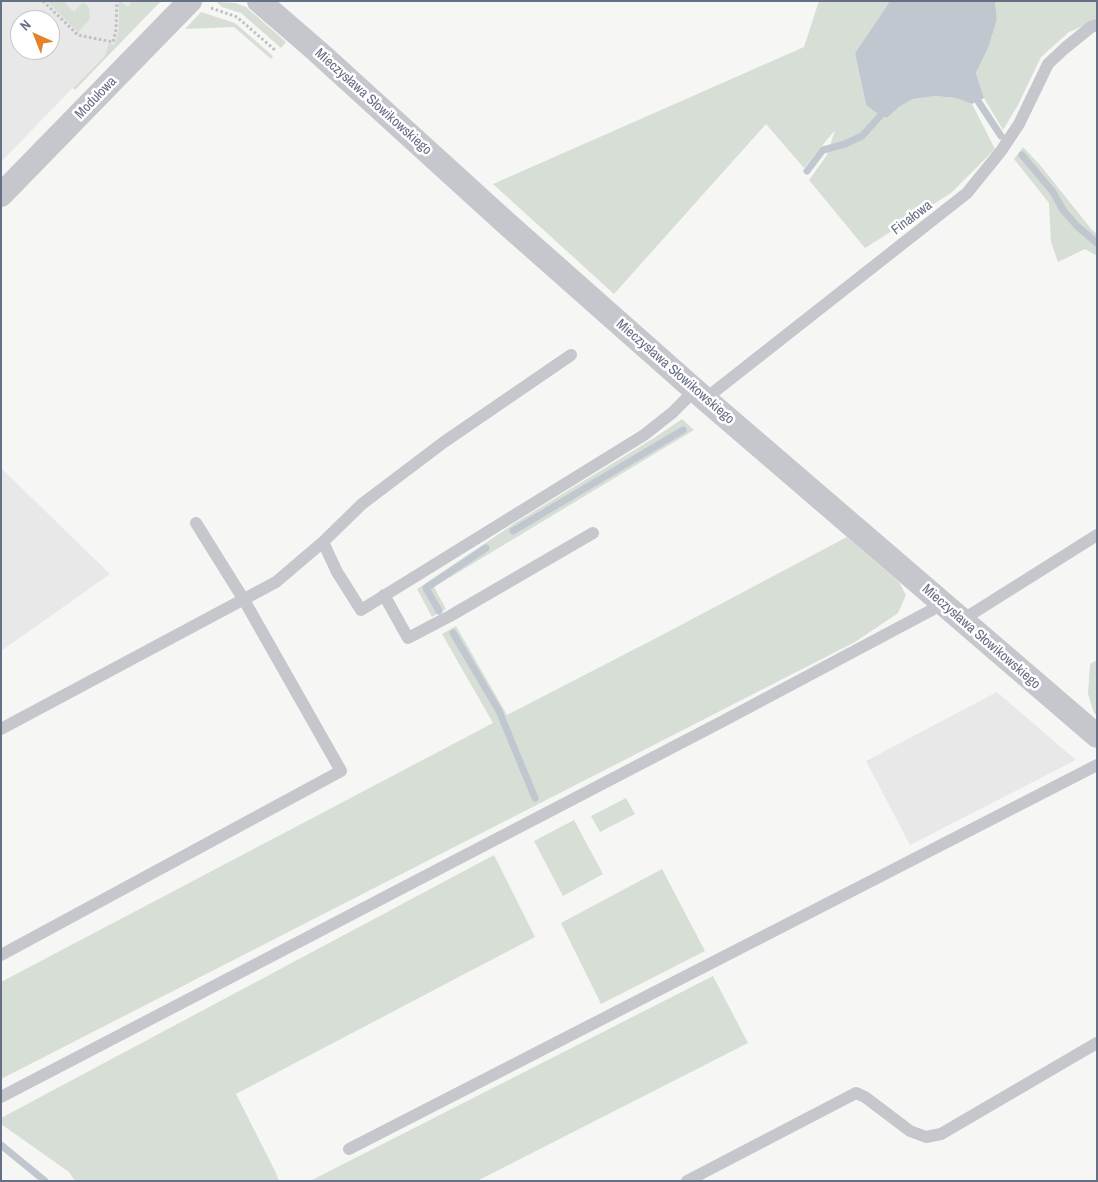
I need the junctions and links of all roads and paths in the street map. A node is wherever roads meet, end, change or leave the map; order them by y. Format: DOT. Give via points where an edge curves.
graph roads {
  1 [pos="43,1"];
  2 [pos="117,1"];
  3 [pos="259,1"];
  4 [pos="198,3"];
  5 [pos="1097,25"];
  6 [pos="276,51"];
  7 [pos="1,195"];
  8 [pos="571,354"];
  9 [pos="700,394"];
  10 [pos="196,523"];
  11 [pos="593,533"];
  12 [pos="1097,535"];
  13 [pos="323,542"];
  14 [pos="384,595"];
  15 [pos="244,600"];
  16 [pos="943,604"];
  17 [pos="962,620"];
  18 [pos="1,728"];
  19 [pos="1097,736"];
  20 [pos="1097,765"];
  21 [pos="1,955"];
  22 [pos="1097,1044"];
  23 [pos="1,1097"];
  24 [pos="349,1149"];
  25 [pos="688,1181"];
  1 -- 2 [label="path" via="78,35 113,42"];
  3 -- 9 [label="street, Mieczysława Słowikowskiego"];
  4 -- 6 [label="path" via="237,17"];
  4 -- 7 [label="street, Modułowa"];
  5 -- 9 [label="lane, Finałowa" via="1048,64 1019,124 967,193"];
  8 -- 13 [label="lane" via="444,442 362,504"];
  9 -- 14 [label="lane, Finałowa" via="644,435"];
  9 -- 16 [label="street, Mieczysława Słowikowskiego"];
  10 -- 15 [label="lane"];
  11 -- 14 [label="lane" via="408,638"];
  12 -- 17 [label="lane"];
  13 -- 14 [label="lane, Finałowa" via="361,610"];
  13 -- 15 [label="lane" via="276,582"];
  15 -- 18 [label="lane"];
  15 -- 21 [label="lane" via="341,771"];
  16 -- 17 [label="street, Mieczysława Słowikowskiego"];
  16 -- 23 [label="lane"];
  17 -- 19 [label="street, Mieczysława Słowikowskiego"];
  20 -- 24 [label="lane"];
  22 -- 25 [label="lane" via="941,1134 926,1137 910,1131 865,1096 856,1093"];
}
